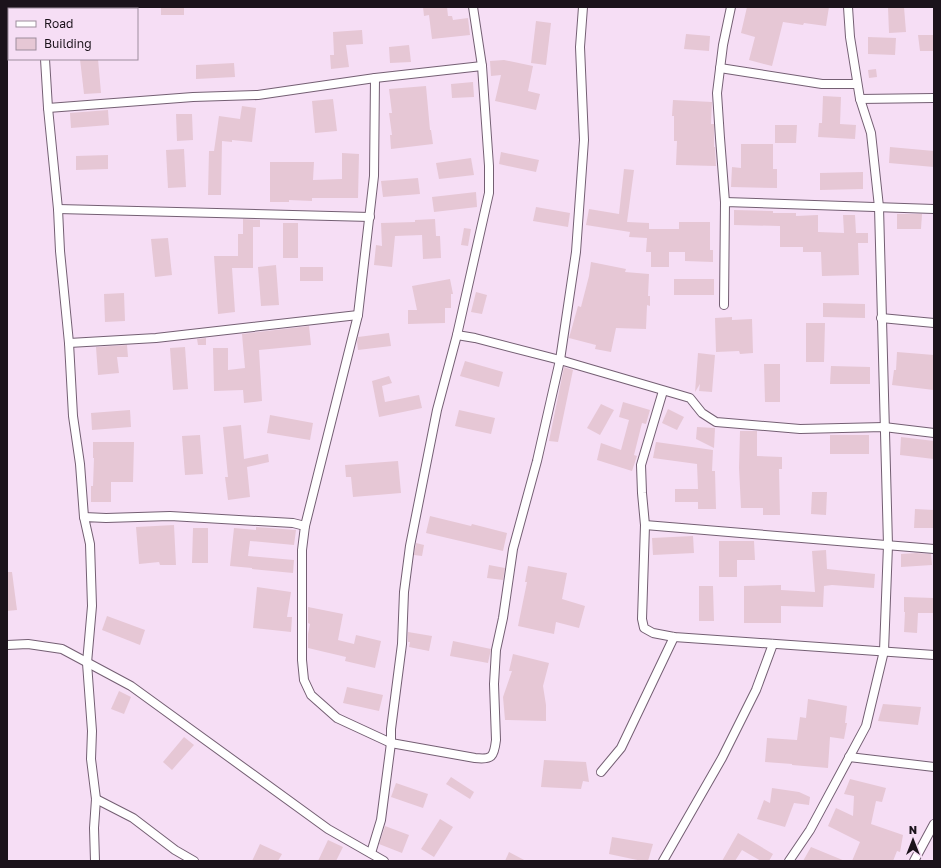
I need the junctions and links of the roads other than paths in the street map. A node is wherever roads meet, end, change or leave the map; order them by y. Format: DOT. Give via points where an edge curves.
graph roads {
  1 [pos="472,7"];
  2 [pos="583,7"];
  3 [pos="731,7"];
  4 [pos="848,7"];
  5 [pos="45,60"];
  6 [pos="482,66"];
  7 [pos="720,68"];
  8 [pos="375,78"];
  9 [pos="857,84"];
  10 [pos="934,98"];
  11 [pos="860,99"];
  12 [pos="48,108"];
  13 [pos="725,202"];
  14 [pos="879,207"];
  15 [pos="58,209"];
  16 [pos="934,209"];
  17 [pos="370,217"];
  18 [pos="724,305"];
  19 [pos="358,315"];
  20 [pos="881,318"];
  21 [pos="934,323"];
  22 [pos="457,335"];
  23 [pos="69,343"];
  24 [pos="560,360"];
  25 [pos="663,391"];
  26 [pos="884,427"];
  27 [pos="934,433"];
  28 [pos="84,517"];
  29 [pos="645,525"];
  30 [pos="305,526"];
  31 [pos="888,545"];
  32 [pos="934,549"];
  33 [pos="674,637"];
  34 [pos="774,644"];
  35 [pos="7,645"];
  36 [pos="884,651"];
  37 [pos="934,654"];
  38 [pos="87,663"];
  39 [pos="391,743"];
  40 [pos="849,757"];
  41 [pos="934,767"];
  42 [pos="601,772"];
  43 [pos="96,799"];
  44 [pos="934,824"];
  45 [pos="370,853"];
  46 [pos="95,861"];
  47 [pos="194,861"];
  48 [pos="384,861"];
  49 [pos="663,861"];
  50 [pos="789,861"];
  51 [pos="914,861"];
  1 -- 6 [label="street"];
  2 -- 24 [label="street" via="580,48 583,161 576,252"];
  3 -- 7 [label="street"];
  4 -- 9 [label="street"];
  5 -- 12 [label="street"];
  6 -- 8 [label="street"];
  6 -- 22 [label="street" via="489,193"];
  7 -- 9 [label="street" via="822,84"];
  7 -- 13 [label="street" via="718,93"];
  8 -- 12 [label="street" via="258,95 193,97"];
  8 -- 17 [label="street" via="375,163"];
  9 -- 11 [label="street"];
  10 -- 11 [label="street"];
  11 -- 14 [label="street" via="871,133"];
  12 -- 15 [label="street"];
  13 -- 14 [label="street"];
  13 -- 18 [label="street"];
  14 -- 16 [label="street"];
  14 -- 20 [label="street"];
  15 -- 17 [label="street"];
  15 -- 23 [label="street"];
  17 -- 19 [label="street"];
  19 -- 23 [label="street" via="156,338"];
  19 -- 30 [label="street"];
  20 -- 21 [label="street"];
  20 -- 26 [label="street"];
  22 -- 24 [label="street"];
  22 -- 39 [label="street" via="437,410 410,546"];
  23 -- 28 [label="street" via="73,416"];
  24 -- 25 [label="street"];
  24 -- 39 [label="street" via="537,461 513,549 496,650 496,740 492,756 485,760"];
  25 -- 26 [label="street" via="690,398 702,413 716,422 800,429"];
  25 -- 29 [label="street" via="641,465"];
  26 -- 27 [label="street"];
  26 -- 31 [label="street"];
  28 -- 30 [label="street" via="170,516 293,523"];
  28 -- 38 [label="street" via="90,544 92,606"];
  29 -- 31 [label="street"];
  29 -- 33 [label="street" via="642,619 644,628 653,633"];
  30 -- 39 [label="street" via="302,550 304,680 311,695 337,718"];
  31 -- 32 [label="street"];
  31 -- 36 [label="street"];
  33 -- 34 [label="street"];
  33 -- 42 [label="street" via="621,748"];
  34 -- 36 [label="street"];
  34 -- 49 [label="street" via="756,690 722,758"];
  35 -- 38 [label="street" via="28,644 62,649"];
  36 -- 37 [label="street"];
  36 -- 40 [label="street" via="866,726"];
  38 -- 43 [label="street" via="92,731 91,759"];
  38 -- 45 [label="street" via="130,686 328,829"];
  39 -- 45 [label="street" via="381,820"];
  40 -- 41 [label="street"];
  40 -- 50 [label="street" via="810,830"];
  43 -- 46 [label="street"];
  43 -- 47 [label="street" via="133,818"];
  44 -- 51 [label="street"];
  45 -- 48 [label="street"];
}
